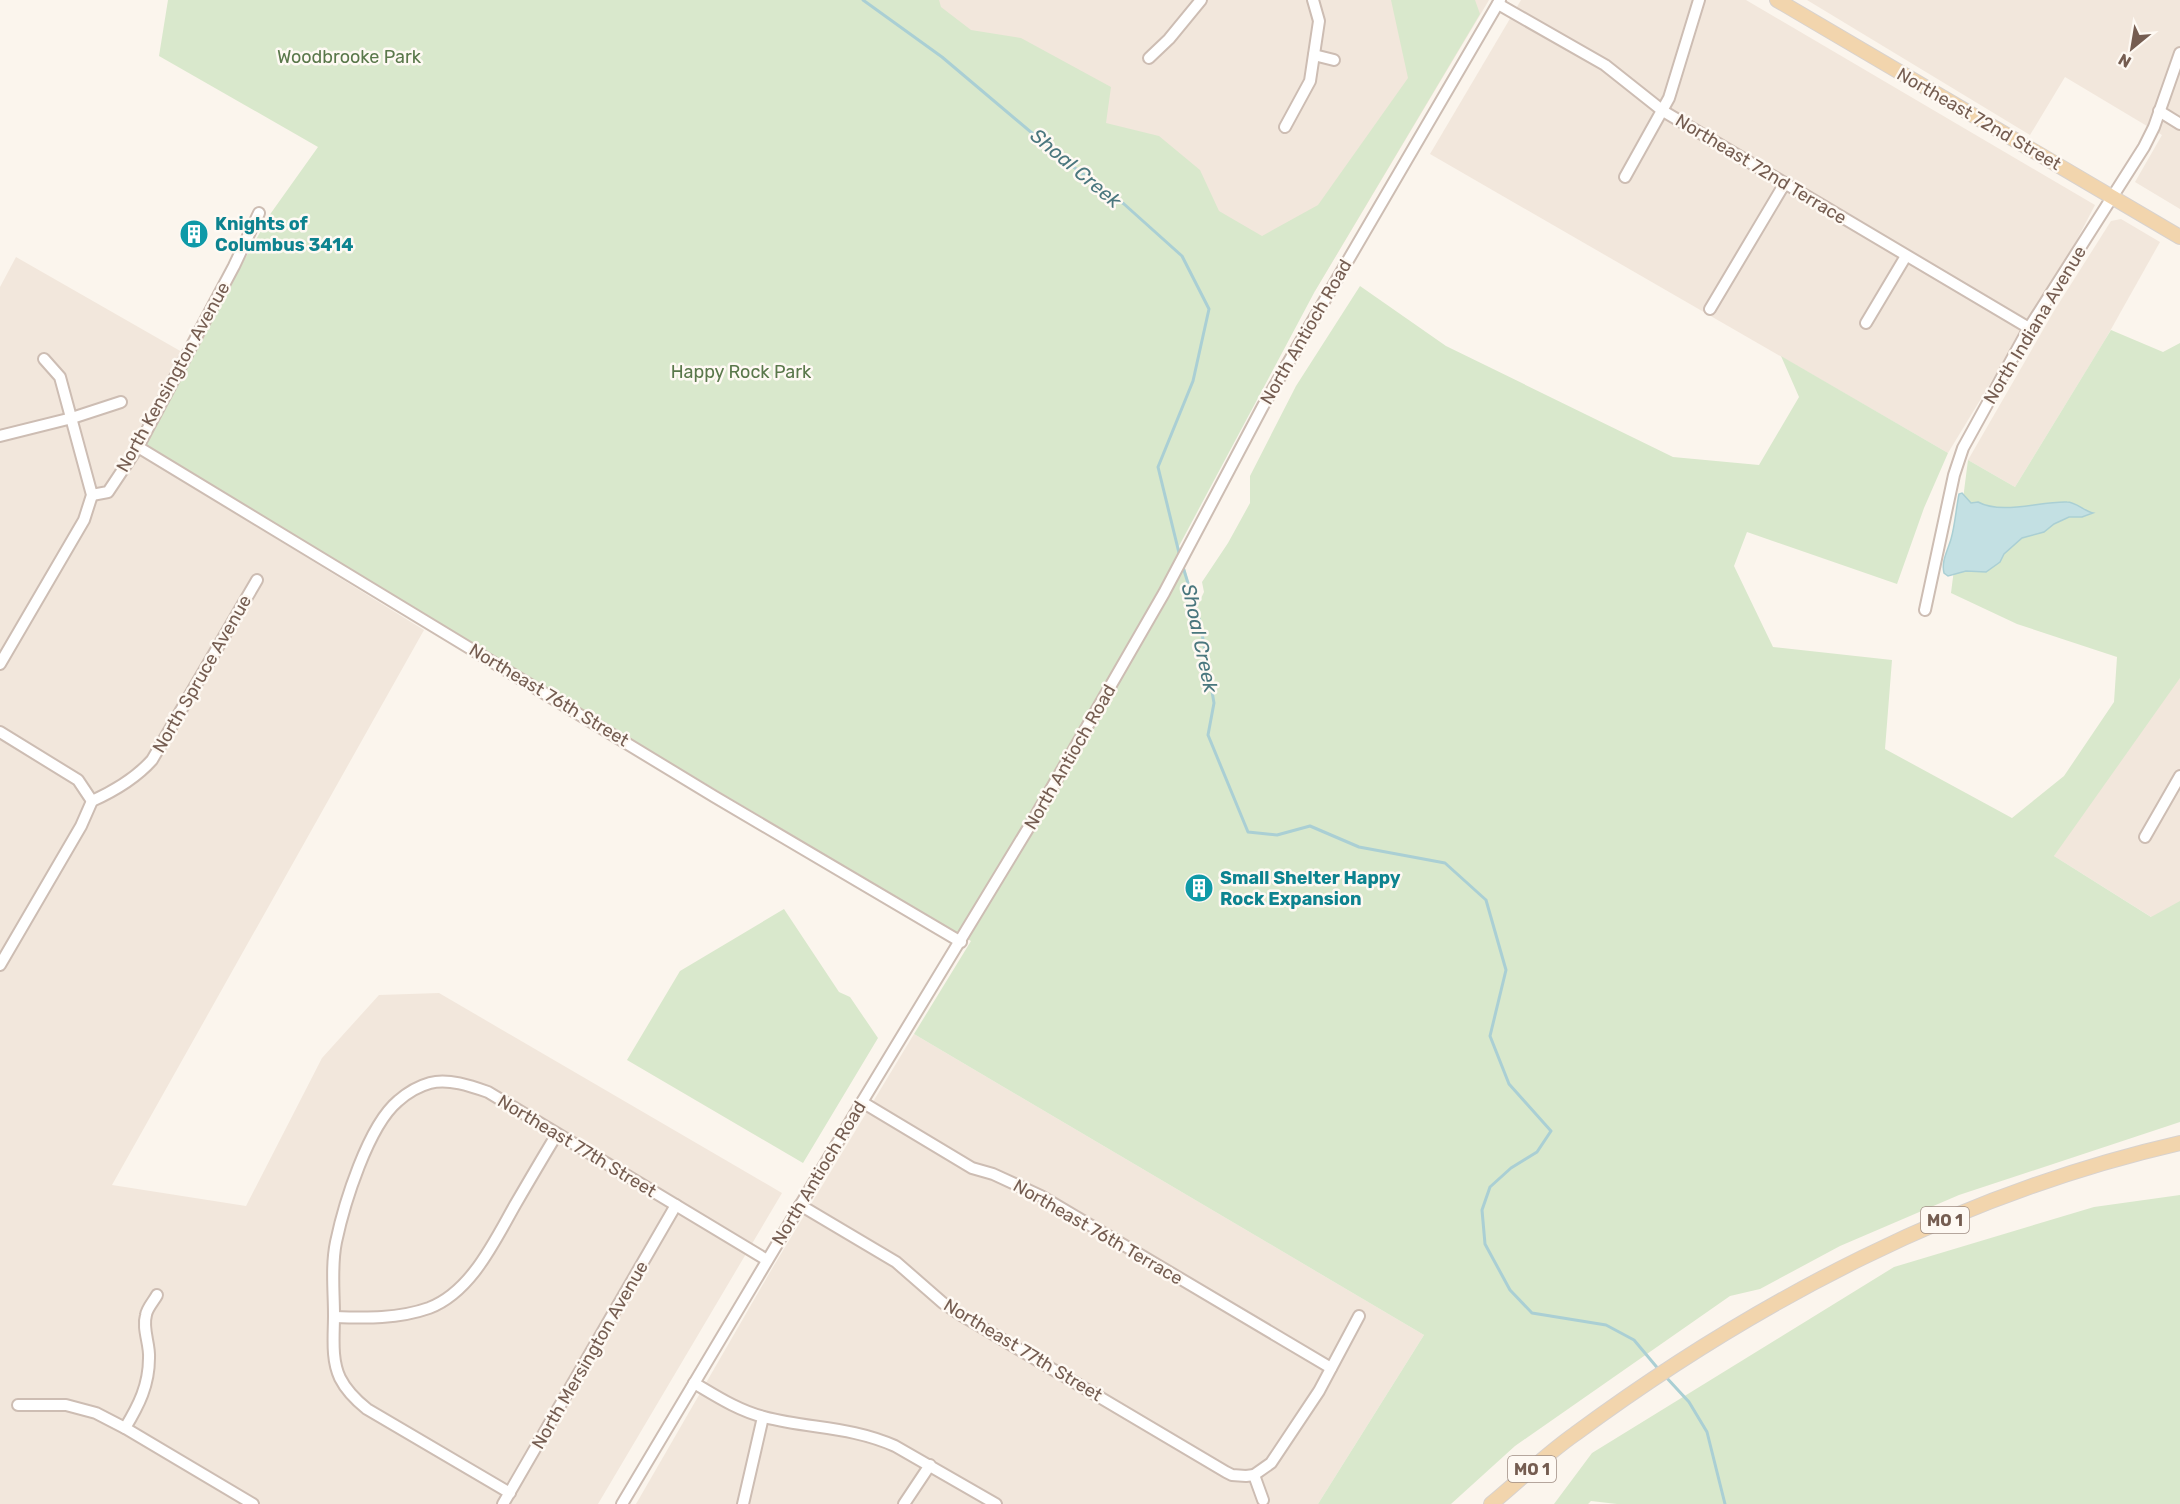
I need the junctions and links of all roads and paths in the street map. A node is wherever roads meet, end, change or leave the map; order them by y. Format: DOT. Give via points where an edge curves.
graph roads {
  1 [pos="1201,0"];
  2 [pos="1313,0"];
  3 [pos="1699,0"];
  4 [pos="1777,0"];
  5 [pos="1499,2"];
  6 [pos="2180,53"];
  7 [pos="1314,55"];
  8 [pos="1149,58"];
  9 [pos="1334,60"];
  10 [pos="1663,111"];
  11 [pos="2159,111"];
  12 [pos="2180,124"];
  13 [pos="1284,127"];
  14 [pos="1625,177"];
  15 [pos="1785,183"];
  16 [pos="2112,197"];
  17 [pos="259,213"];
  18 [pos="2180,237"];
  19 [pos="1906,256"];
  20 [pos="1710,309"];
  21 [pos="1866,323"];
  22 [pos="2029,328"];
  23 [pos="44,359"];
  24 [pos="121,402"];
  25 [pos="72,418"];
  26 [pos="0,436"];
  27 [pos="138,447"];
  28 [pos="92,495"];
  29 [pos="257,580"];
  30 [pos="1925,610"];
  31 [pos="0,664"];
  32 [pos="0,732"];
  33 [pos="2180,776"];
  34 [pos="92,801"];
  35 [pos="2145,837"];
  36 [pos="961,942"];
  37 [pos="0,965"];
  38 [pos="862,1102"];
  39 [pos="557,1134"];
  40 [pos="2180,1143"];
  41 [pos="676,1205"];
  42 [pos="800,1205"];
  43 [pos="767,1260"];
  44 [pos="157,1294"];
  45 [pos="1359,1316"];
  46 [pos="334,1317"];
  47 [pos="1332,1368"];
  48 [pos="694,1383"];
  49 [pos="18,1405"];
  50 [pos="763,1417"];
  51 [pos="125,1428"];
  52 [pos="930,1465"];
  53 [pos="1254,1475"];
  54 [pos="510,1493"];
  55 [pos="1263,1500"];
  56 [pos="253,1504"];
  57 [pos="503,1504"];
  58 [pos="622,1504"];
  59 [pos="743,1504"];
  60 [pos="904,1504"];
  61 [pos="996,1504"];
  62 [pos="1491,1504"];
  1 -- 8 [label="street"];
  2 -- 7 [label="street" via="1319,21"];
  3 -- 10 [label="street"];
  4 -- 16 [label="main road, Northeast 72nd Street"];
  5 -- 10 [label="street, Northeast 72nd Terrace" via="1605,65"];
  5 -- 36 [label="street, North Antioch Road" via="1263,406 1164,593"];
  6 -- 11 [label="street, North Indiana Avenue"];
  7 -- 9 [label="street"];
  7 -- 13 [label="street" via="1311,81"];
  10 -- 14 [label="street"];
  10 -- 15 [label="street, Northeast 72nd Terrace"];
  11 -- 12 [label="street"];
  11 -- 16 [label="street, North Indiana Avenue" via="2144,147"];
  15 -- 19 [label="street, Northeast 72nd Terrace"];
  15 -- 20 [label="street"];
  16 -- 18 [label="main road, Northeast 72nd Street"];
  16 -- 22 [label="street, North Indiana Avenue"];
  17 -- 27 [label="street, North Kensington Avenue"];
  19 -- 21 [label="street"];
  19 -- 22 [label="street, Northeast 72nd Terrace"];
  22 -- 30 [label="street, North Indiana Avenue" via="1964,448 1954,475"];
  23 -- 25 [label="street, North Kensington Avenue" via="60,377"];
  24 -- 25 [label="street"];
  25 -- 26 [label="street"];
  25 -- 28 [label="street, North Kensington Avenue"];
  27 -- 28 [label="street, North Kensington Avenue" via="108,492"];
  27 -- 36 [label="street, Northeast 76th Street"];
  28 -- 31 [label="street" via="84,520"];
  29 -- 34 [label="street, North Spruce Avenue" via="152,759 113,791"];
  32 -- 34 [label="street" via="78,780"];
  33 -- 35 [label="street"];
  34 -- 37 [label="street"];
  36 -- 38 [label="street, North Antioch Road"];
  38 -- 42 [label="street, North Antioch Road"];
  38 -- 47 [label="street, Northeast 76th Terrace" via="972,1168 993,1173 1041,1196"];
  39 -- 41 [label="street, Northeast 77th Street"];
  39 -- 46 [label="street" via="487,1254 445,1300 430,1308 380,1318"];
  39 -- 46 [label="street, Northeast 77th Street" via="488,1092 465,1084 432,1082 399,1100 358,1165 336,1243"];
  40 -- 62 [label="main road, MO 1" via="1986,1202 1861,1259 1725,1331 1573,1435"];
  41 -- 43 [label="street, Northeast 77th Street"];
  41 -- 54 [label="street, North Mersington Avenue"];
  42 -- 43 [label="street, North Antioch Road"];
  42 -- 53 [label="street, Northeast 77th Street" via="896,1262 961,1315 1226,1472"];
  43 -- 48 [label="street, North Antioch Road"];
  44 -- 51 [label="street" via="146,1315 150,1355 146,1389"];
  45 -- 47 [label="street"];
  46 -- 54 [label="street" via="335,1359 340,1378 350,1392 367,1409"];
  47 -- 53 [label="street" via="1271,1462"];
  48 -- 50 [label="street"];
  48 -- 58 [label="street, North Antioch Road"];
  49 -- 51 [label="street" via="66,1405 96,1413"];
  50 -- 52 [label="street" via="878,1438"];
  50 -- 59 [label="street"];
  51 -- 56 [label="street"];
  52 -- 60 [label="street"];
  52 -- 61 [label="street"];
  53 -- 55 [label="street"];
  54 -- 57 [label="street, North Mersington Avenue"];
}
